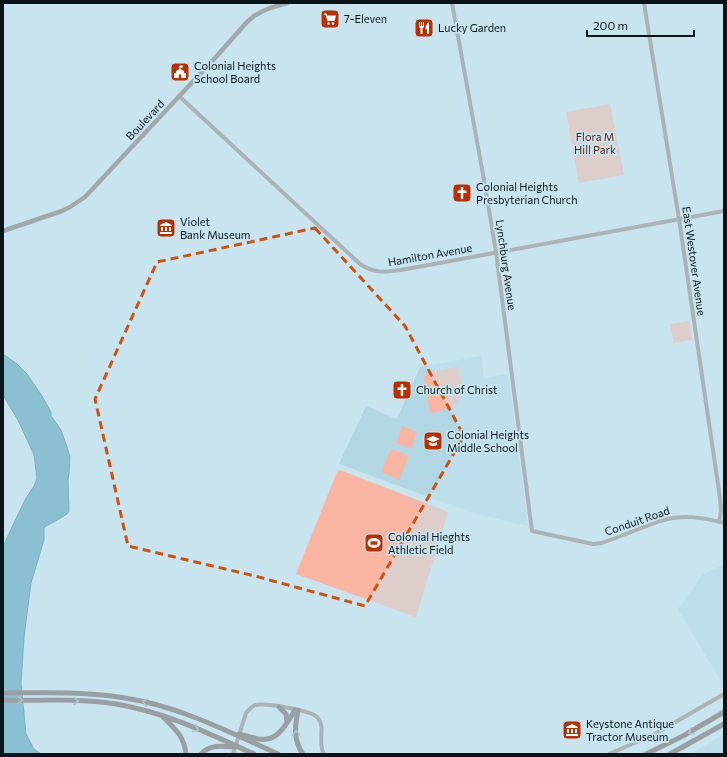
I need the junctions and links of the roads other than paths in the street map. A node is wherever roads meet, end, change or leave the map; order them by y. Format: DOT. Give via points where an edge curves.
graph roads {
  1 [pos="287,3"];
  2 [pos="452,3"];
  3 [pos="644,3"];
  4 [pos="179,96"];
  5 [pos="724,211"];
  6 [pos="679,219"];
  7 [pos="3,231"];
  8 [pos="496,252"];
  9 [pos="720,498"];
  10 [pos="724,511"];
  11 [pos="722,523"];
  12 [pos="532,531"];
  13 [pos="3,692"];
  14 [pos="724,694"];
  15 [pos="3,700"];
  16 [pos="279,707"];
  17 [pos="296,710"];
  18 [pos="724,712"];
  19 [pos="160,715"];
  20 [pos="287,723"];
  21 [pos="724,724"];
  22 [pos="228,731"];
  23 [pos="239,747"];
  24 [pos="186,754"];
  25 [pos="201,754"];
  26 [pos="233,754"];
  27 [pos="254,754"];
  28 [pos="278,754"];
  29 [pos="303,754"];
  30 [pos="324,754"];
  31 [pos="609,754"];
  32 [pos="646,754"];
  33 [pos="670,754"];
  1 -- 4 [label="main road, Boulevard" via="261,12 247,22"];
  2 -- 8 [label="street, Lynchburg Avenue"];
  3 -- 6 [label="street, East Westover Avenue"];
  4 -- 7 [label="main road, Boulevard" via="85,197 62,211"];
  4 -- 8 [label="street, Hamilton Avenue" via="357,262 371,271 387,272"];
  5 -- 6 [label="street, Hamilton Avenue"];
  6 -- 8 [label="street, Hamilton Avenue"];
  6 -- 9 [label="street, East Westover Avenue"];
  8 -- 12 [label="street, Lynchburg Avenue"];
  9 -- 10 [label="street"];
  9 -- 11 [label="street, East Westover Avenue"];
  11 -- 12 [label="street, Conduit Road" via="698,517 670,518 597,544"];
  22 -- 13 [label="highway, one-way" via="183,713 137,700 92,694"];
  14 -- 31 [label="street" via="653,735"];
  15 -- 19 [label="highway, one-way" via="103,702"];
  16 -- 17 [label="street"];
  16 -- 20 [label="highway" via="286,714"];
  16 -- 26 [label="street" via="263,704 252,706 246,713"];
  17 -- 20 [label="highway"];
  29 -- 17 [label="highway, one-way" via="296,738"];
  17 -- 30 [label="street" via="312,713 321,722 321,746"];
  18 -- 32 [label="highway, one-way"];
  19 -- 23 [label="highway, one-way"];
  19 -- 24 [label="highway" via="180,735"];
  20 -- 22 [label="highway" via="280,733 268,739"];
  21 -- 33 [label="highway"];
  22 -- 28 [label="highway"];
  23 -- 25 [label="highway" via="215,746"];
  23 -- 27 [label="highway"];
}
